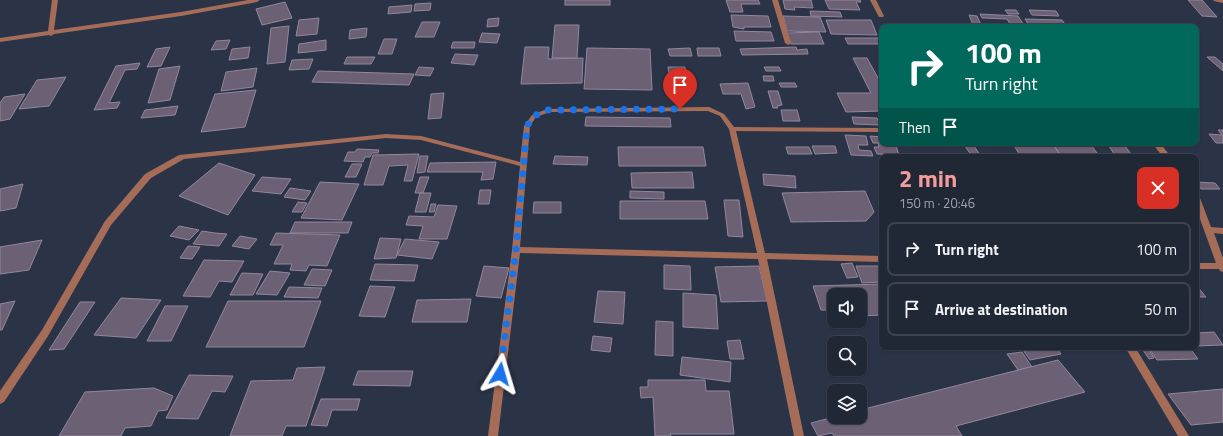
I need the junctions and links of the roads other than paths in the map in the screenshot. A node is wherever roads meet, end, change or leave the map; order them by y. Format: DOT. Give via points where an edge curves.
graph roads {
  1 [pos="55,0"];
  2 [pos="257,0"];
  3 [pos="775,0"];
  4 [pos="873,0"];
  5 [pos="1216,0"];
  6 [pos="1223,1"];
  7 [pos="881,16"];
  8 [pos="51,34"];
  9 [pos="0,40"];
  10 [pos="788,43"];
  11 [pos="732,129"];
  12 [pos="879,130"];
  13 [pos="1158,146"];
  14 [pos="1165,154"];
  15 [pos="524,165"];
  16 [pos="1199,206"];
  17 [pos="1208,230"];
  18 [pos="1223,230"];
  19 [pos="516,250"];
  20 [pos="762,257"];
  21 [pos="879,259"];
  22 [pos="1199,266"];
  23 [pos="1222,268"];
  24 [pos="1132,350"];
  25 [pos="0,399"];
  26 [pos="493,436"];
  27 [pos="799,436"];
  28 [pos="1184,436"];
  1 -- 8 [label="street"];
  2 -- 8 [label="street"];
  3 -- 10 [label="street"];
  4 -- 7 [label="street"];
  5 -- 6 [label="street"];
  8 -- 9 [label="street"];
  11 -- 12 [label="street"];
  11 -- 15 [label="street" via="722,115 709,109 548,110 534,116 527,126"];
  11 -- 20 [label="street"];
  13 -- 14 [label="street"];
  15 -- 19 [label="street"];
  15 -- 25 [label="street" via="421,138 386,136 182,157 148,176 108,223 45,333"];
  16 -- 17 [label="street"];
  17 -- 18 [label="street"];
  17 -- 23 [label="street"];
  19 -- 20 [label="street"];
  19 -- 26 [label="street"];
  20 -- 21 [label="street"];
  20 -- 27 [label="street"];
  22 -- 23 [label="street"];
  24 -- 28 [label="street"];
}
